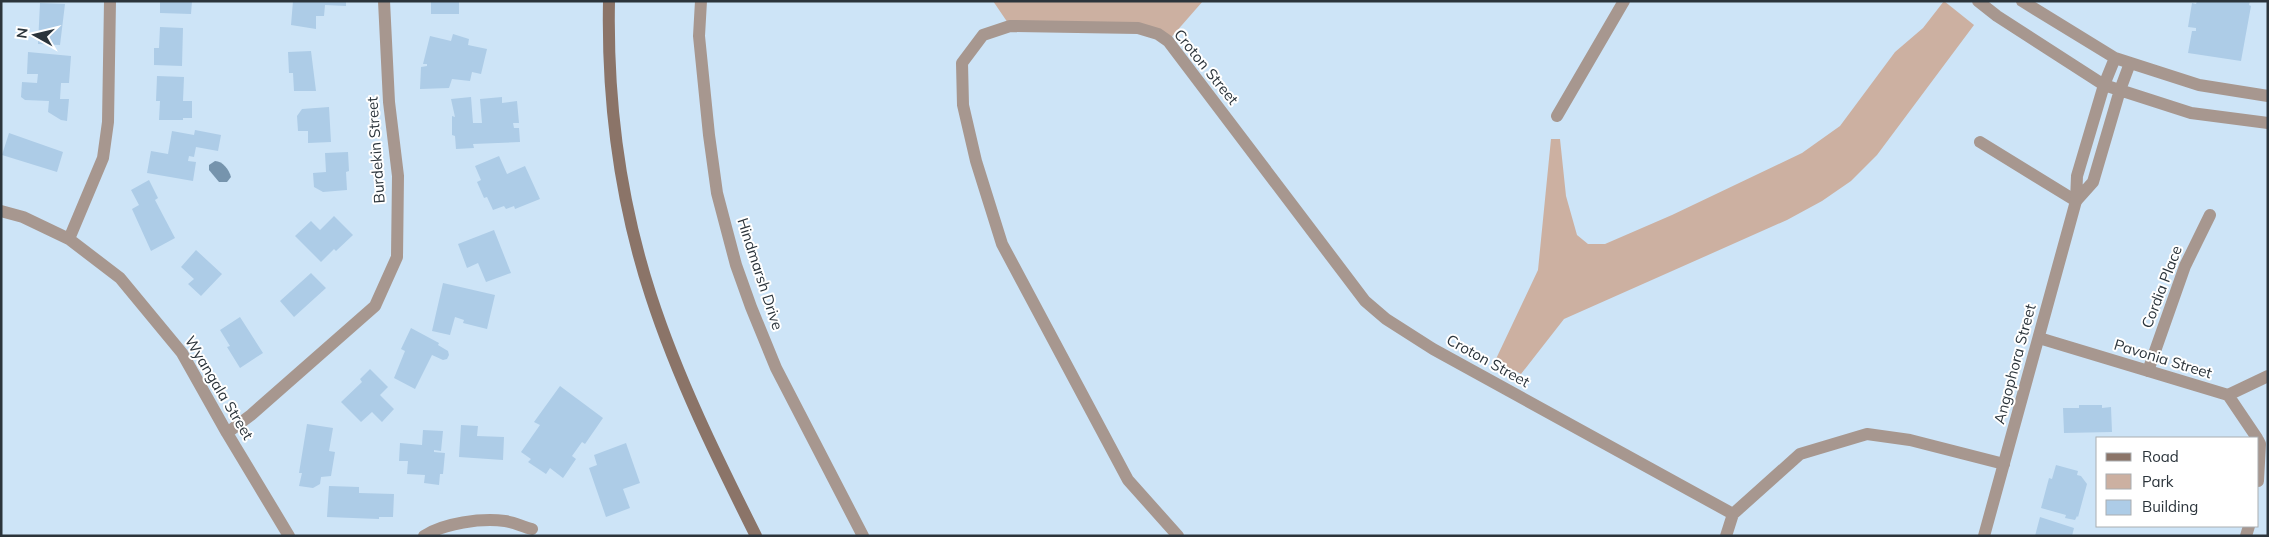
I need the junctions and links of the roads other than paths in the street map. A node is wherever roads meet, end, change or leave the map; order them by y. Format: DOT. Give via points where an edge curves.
graph roads {
  1 [pos="110,1"];
  2 [pos="384,1"];
  3 [pos="609,1"];
  4 [pos="701,1"];
  5 [pos="1624,1"];
  6 [pos="1978,1"];
  7 [pos="2022,1"];
  8 [pos="2115,58"];
  9 [pos="2130,63"];
  10 [pos="2104,85"];
  11 [pos="2120,90"];
  12 [pos="2268,96"];
  13 [pos="1557,116"];
  14 [pos="2268,122"];
  15 [pos="1980,142"];
  16 [pos="2076,201"];
  17 [pos="1,211"];
  18 [pos="2210,215"];
  19 [pos="68,239"];
  20 [pos="2039,338"];
  21 [pos="2148,371"];
  22 [pos="2268,376"];
  23 [pos="2228,395"];
  24 [pos="227,433"];
  25 [pos="2256,437"];
  26 [pos="2259,442"];
  27 [pos="2259,462"];
  28 [pos="2004,464"];
  29 [pos="1733,514"];
  30 [pos="532,529"];
  31 [pos="289,536"];
  32 [pos="424,536"];
  33 [pos="756,536"];
  34 [pos="863,536"];
  35 [pos="1178,536"];
  36 [pos="1726,536"];
  37 [pos="1984,536"];
  1 -- 19 [label="street" via="108,122 103,158"];
  2 -- 24 [label="street, Burdekin Street" via="389,102 398,176 397,257 375,306"];
  3 -- 33 [label="main road" via="608,51 614,134 630,218 651,296 680,374"];
  4 -- 34 [label="street, Hindmarsh Drive" via="700,36 709,135 717,194 736,265 776,368"];
  5 -- 13 [label="street"];
  6 -- 10 [label="street"];
  7 -- 8 [label="street"];
  8 -- 9 [label="street"];
  8 -- 10 [label="street, Angophora Street"];
  9 -- 11 [label="street, Angophora Street"];
  9 -- 12 [label="street" via="2199,85"];
  10 -- 11 [label="street"];
  10 -- 16 [label="street, Angophora Street" via="2077,176"];
  11 -- 14 [label="street" via="2191,113"];
  11 -- 16 [label="street, Angophora Street" via="2093,182"];
  15 -- 16 [label="street"];
  16 -- 20 [label="street, Angophora Street"];
  17 -- 19 [label="street, Wyangala Street" via="23,217"];
  18 -- 21 [label="street, Cordia Place" via="2185,266"];
  19 -- 24 [label="street, Wyangala Street" via="120,278 177,347"];
  20 -- 21 [label="street, Pavonia Street"];
  20 -- 28 [label="street, Angophora Street"];
  21 -- 23 [label="street, Pavonia Street"];
  22 -- 23 [label="street"];
  23 -- 25 [label="street, Pavonia Street"];
  24 -- 31 [label="street, Wyangala Street"];
  26 -- 27 [label="street, Pavonia Street"];
  28 -- 29 [label="street" via="1910,440 1867,434 1800,454"];
  28 -- 37 [label="street, Angophora Street"];
  29 -- 35 [label="street, Croton Street" via="1433,349 1386,319 1365,301 1168,41 1158,34 1130,27 1010,26 983,35 962,63 963,105 976,161 1002,244 1128,480"];
  29 -- 36 [label="street"];
  30 -- 32 [label="street" via="505,521 459,523"];
}
